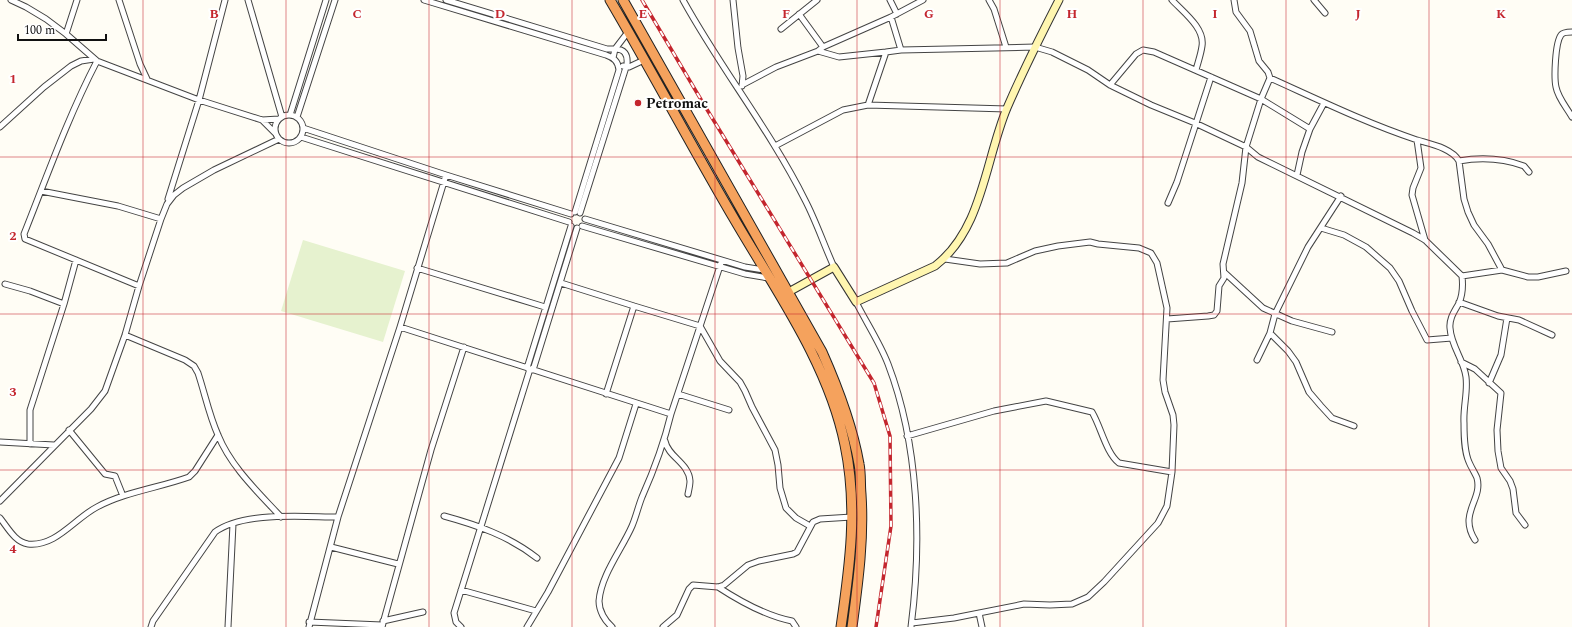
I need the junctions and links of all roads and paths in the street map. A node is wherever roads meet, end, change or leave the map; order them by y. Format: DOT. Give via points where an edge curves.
graph roads {
  1 [pos="12,0"];
  2 [pos="77,0"];
  3 [pos="119,0"];
  4 [pos="225,0"];
  5 [pos="248,0"];
  6 [pos="326,0"];
  7 [pos="335,0"];
  8 [pos="424,0"];
  9 [pos="446,0"];
  10 [pos="610,0"];
  11 [pos="623,0"];
  12 [pos="683,0"];
  13 [pos="733,0"];
  14 [pos="817,0"];
  15 [pos="890,0"];
  16 [pos="923,0"];
  17 [pos="989,0"];
  18 [pos="1059,0"];
  19 [pos="1172,0"];
  20 [pos="1234,0"];
  21 [pos="1314,0"];
  22 [pos="1325,13"];
  23 [pos="799,14"];
  24 [pos="897,14"];
  25 [pos="891,17"];
  26 [pos="781,29"];
  27 [pos="628,32"];
  28 [pos="1572,32"];
  29 [pos="66,34"];
  30 [pos="823,47"];
  31 [pos="1006,47"];
  32 [pos="1036,47"];
  33 [pos="615,49"];
  34 [pos="901,50"];
  35 [pos="818,51"];
  36 [pos="886,52"];
  37 [pos="613,58"];
  38 [pos="95,60"];
  39 [pos="644,60"];
  40 [pos="619,64"];
  41 [pos="626,67"];
  42 [pos="1196,70"];
  43 [pos="1211,77"];
  44 [pos="1270,78"];
  45 [pos="147,80"];
  46 [pos="1110,84"];
  47 [pos="742,85"];
  48 [pos="739,90"];
  49 [pos="1260,99"];
  50 [pos="199,100"];
  51 [pos="1324,103"];
  52 [pos="868,105"];
  53 [pos="1007,109"];
  54 [pos="290,115"];
  55 [pos="297,117"];
  56 [pos="1572,117"];
  57 [pos="281,118"];
  58 [pos="262,120"];
  59 [pos="1195,123"];
  60 [pos="0,127"];
  61 [pos="304,128"];
  62 [pos="1310,129"];
  63 [pos="278,137"];
  64 [pos="301,137"];
  65 [pos="1417,140"];
  66 [pos="775,146"];
  67 [pos="1246,147"];
  68 [pos="1459,161"];
  69 [pos="1529,172"];
  70 [pos="446,175"];
  71 [pos="1297,175"];
  72 [pos="444,183"];
  73 [pos="41,191"];
  74 [pos="1341,196"];
  75 [pos="1168,203"];
  76 [pos="167,204"];
  77 [pos="575,213"];
  78 [pos="161,219"];
  79 [pos="585,219"];
  80 [pos="575,226"];
  81 [pos="1321,228"];
  82 [pos="1425,240"];
  83 [pos="945,259"];
  84 [pos="76,260"];
  85 [pos="722,260"];
  86 [pos="720,267"];
  87 [pos="834,267"];
  88 [pos="418,268"];
  89 [pos="1502,270"];
  90 [pos="1566,271"];
  91 [pos="1225,273"];
  92 [pos="766,274"];
  93 [pos="1462,276"];
  94 [pos="560,283"];
  95 [pos="5,284"];
  96 [pos="139,286"];
  97 [pos="784,294"];
  98 [pos="856,302"];
  99 [pos="1460,302"];
  100 [pos="64,304"];
  101 [pos="634,306"];
  102 [pos="545,307"];
  103 [pos="1275,314"];
  104 [pos="1507,318"];
  105 [pos="1167,319"];
  106 [pos="700,326"];
  107 [pos="400,327"];
  108 [pos="1332,332"];
  109 [pos="1270,334"];
  110 [pos="125,335"];
  111 [pos="1552,335"];
  112 [pos="1452,338"];
  113 [pos="464,346"];
  114 [pos="1257,360"];
  115 [pos="1461,362"];
  116 [pos="530,369"];
  117 [pos="1489,383"];
  118 [pos="606,394"];
  119 [pos="678,394"];
  120 [pos="636,404"];
  121 [pos="729,410"];
  122 [pos="671,414"];
  123 [pos="1354,426"];
  124 [pos="69,430"];
  125 [pos="218,435"];
  126 [pos="907,436"];
  127 [pos="665,440"];
  128 [pos="0,442"];
  129 [pos="30,444"];
  130 [pos="54,445"];
  131 [pos="1172,472"];
  132 [pos="688,494"];
  133 [pos="123,496"];
  134 [pos="0,501"];
  135 [pos="444,516"];
  136 [pos="852,516"];
  137 [pos="281,517"];
  138 [pos="338,517"];
  139 [pos="0,518"];
  140 [pos="233,524"];
  141 [pos="1525,525"];
  142 [pos="480,526"];
  143 [pos="810,526"];
  144 [pos="1475,540"];
  145 [pos="331,547"];
  146 [pos="537,558"];
  147 [pos="398,564"];
  148 [pos="718,587"];
  149 [pos="461,590"];
  150 [pos="536,611"];
  151 [pos="423,612"];
  152 [pos="979,613"];
  153 [pos="309,624"];
  154 [pos="382,624"];
  155 [pos="911,625"];
  156 [pos="151,627"];
  157 [pos="228,627"];
  158 [pos="461,627"];
  159 [pos="527,627"];
  160 [pos="612,627"];
  161 [pos="663,627"];
  162 [pos="796,627"];
  163 [pos="841,627"];
  164 [pos="852,627"];
  165 [pos="982,627"];
  1 -- 29 [label="street" via="38,14"];
  2 -- 29 [label="street"];
  3 -- 45 [label="street"];
  4 -- 50 [label="street"];
  5 -- 57 [label="street"];
  6 -- 54 [label="street"];
  7 -- 55 [label="street"];
  8 -- 37 [label="street"];
  9 -- 33 [label="street" via="607,49"];
  10 -- 27 [label="highway"];
  11 -- 97 [label="highway"];
  12 -- 48 [label="street"];
  13 -- 47 [label="street"];
  14 -- 23 [label="street"];
  15 -- 24 [label="street"];
  16 -- 24 [label="street"];
  17 -- 31 [label="street"];
  18 -- 32 [label="street"];
  19 -- 42 [label="street" via="1202,34 1203,44"];
  20 -- 44 [label="street" via="1236,12 1250,31 1259,61"];
  21 -- 22 [label="street"];
  23 -- 26 [label="street"];
  23 -- 30 [label="street"];
  24 -- 25 [label="street"];
  25 -- 30 [label="street"];
  25 -- 34 [label="street"];
  27 -- 33 [label="street"];
  27 -- 39 [label="highway"];
  28 -- 56 [label="street" via="1561,34 1556,55 1555,79 1559,96"];
  29 -- 38 [label="street"];
  30 -- 35 [label="street"];
  31 -- 32 [label="street"];
  31 -- 34 [label="street"];
  32 -- 46 [label="street" via="1052,52"];
  32 -- 53 [label="street"];
  33 -- 37 [label="street"];
  33 -- 41 [label="street" via="624,52 627,57"];
  34 -- 36 [label="street"];
  35 -- 36 [label="street" via="839,57"];
  35 -- 47 [label="street" via="776,67"];
  36 -- 52 [label="street"];
  37 -- 40 [label="street"];
  38 -- 45 [label="street"];
  38 -- 60 [label="street" via="71,66"];
  38 -- 73 [label="street"];
  39 -- 41 [label="street"];
  39 -- 92 [label="highway"];
  40 -- 41 [label="street"];
  40 -- 77 [label="street"];
  41 -- 77 [label="street"];
  42 -- 43 [label="street"];
  42 -- 46 [label="street" via="1154,52 1143,50 1136,54"];
  43 -- 49 [label="street"];
  43 -- 59 [label="street"];
  44 -- 49 [label="street"];
  44 -- 51 [label="street"];
  45 -- 50 [label="street"];
  46 -- 59 [label="street"];
  47 -- 48 [label="street"];
  48 -- 66 [label="street"];
  49 -- 62 [label="street"];
  49 -- 67 [label="street"];
  50 -- 58 [label="street"];
  50 -- 76 [label="street"];
  51 -- 62 [label="street"];
  51 -- 65 [label="street" via="1378,127"];
  52 -- 53 [label="street"];
  52 -- 66 [label="street" via="844,110"];
  53 -- 83 [label="street" via="977,204 964,233"];
  54 -- 55 [label="street"];
  54 -- 57 [label="street"];
  55 -- 61 [label="street"];
  57 -- 58 [label="street"];
  57 -- 63 [label="street" via="276,123"];
  58 -- 63 [label="street"];
  59 -- 67 [label="street"];
  59 -- 75 [label="street"];
  61 -- 64 [label="street"];
  61 -- 70 [label="street"];
  62 -- 71 [label="street"];
  63 -- 64 [label="street" via="293,143"];
  63 -- 76 [label="street" via="184,188"];
  64 -- 72 [label="street"];
  65 -- 68 [label="street" via="1451,153"];
  65 -- 82 [label="street" via="1421,168 1412,195"];
  66 -- 87 [label="street" via="806,200"];
  67 -- 71 [label="street" via="1258,157"];
  67 -- 91 [label="street" via="1242,183 1224,264"];
  68 -- 69 [label="street" via="1491,158 1524,166"];
  68 -- 89 [label="street" via="1468,212"];
  70 -- 72 [label="street"];
  70 -- 77 [label="street"];
  71 -- 74 [label="street"];
  72 -- 80 [label="street"];
  72 -- 88 [label="street"];
  73 -- 78 [label="street" via="118,206"];
  73 -- 84 [label="street" via="24,234 25,239"];
  74 -- 81 [label="street"];
  74 -- 82 [label="street"];
  76 -- 78 [label="street"];
  77 -- 79 [label="street"];
  77 -- 80 [label="street" via="568,219"];
  78 -- 96 [label="street"];
  79 -- 80 [label="street"];
  79 -- 85 [label="street"];
  80 -- 86 [label="street"];
  80 -- 94 [label="street"];
  80 -- 102 [label="street"];
  81 -- 103 [label="street" via="1308,247"];
  81 -- 112 [label="street" via="1344,234 1366,247 1390,268 1399,281 1427,340"];
  82 -- 93 [label="street"];
  83 -- 98 [label="street"];
  83 -- 105 [label="street" via="980,264 1007,262 1035,251 1081,242 1139,248 1152,253 1157,263"];
  84 -- 96 [label="street"];
  84 -- 100 [label="street"];
  85 -- 86 [label="street"];
  85 -- 92 [label="street"];
  86 -- 92 [label="street" via="745,274"];
  86 -- 106 [label="street"];
  87 -- 97 [label="street"];
  87 -- 98 [label="street"];
  88 -- 102 [label="street"];
  88 -- 107 [label="street"];
  89 -- 90 [label="street" via="1528,277"];
  89 -- 93 [label="street"];
  91 -- 103 [label="street" via="1263,308"];
  91 -- 105 [label="street" via="1219,286 1217,311 1214,315"];
  92 -- 97 [label="highway"];
  93 -- 99 [label="street"];
  94 -- 101 [label="street"];
  94 -- 116 [label="street"];
  95 -- 100 [label="street"];
  96 -- 110 [label="street"];
  97 -- 136 [label="highway" via="818,364 838,418 851,482"];
  97 -- 164 [label="highway" via="822,352 839,389 853,435 859,465 862,537"];
  98 -- 126 [label="street" via="888,363 903,410"];
  99 -- 104 [label="street"];
  99 -- 112 [label="street" via="1449,326"];
  100 -- 129 [label="street" via="30,410"];
  101 -- 106 [label="street"];
  101 -- 118 [label="street"];
  102 -- 116 [label="street"];
  103 -- 108 [label="street"];
  103 -- 109 [label="street"];
  104 -- 111 [label="street" via="1525,322"];
  104 -- 117 [label="street" via="1501,356"];
  105 -- 131 [label="street" via="1163,380 1174,425"];
  106 -- 119 [label="street"];
  106 -- 143 [label="street" via="720,361 740,382 775,450 780,488 786,508"];
  107 -- 113 [label="street"];
  107 -- 138 [label="street"];
  109 -- 114 [label="street"];
  109 -- 123 [label="street" via="1296,362 1309,392 1321,406 1332,418"];
  110 -- 124 [label="street" via="104,391 91,409"];
  110 -- 125 [label="street" via="194,366"];
  112 -- 115 [label="street"];
  113 -- 116 [label="street"];
  113 -- 147 [label="street"];
  115 -- 117 [label="street" via="1474,369"];
  115 -- 144 [label="street" via="1466,376 1464,421 1468,460 1477,479 1477,490 1468,525"];
  116 -- 118 [label="street"];
  116 -- 142 [label="street"];
  117 -- 141 [label="street" via="1502,393 1497,430 1501,468 1513,489 1516,513"];
  118 -- 120 [label="street"];
  119 -- 121 [label="street"];
  119 -- 122 [label="street"];
  120 -- 122 [label="street"];
  120 -- 150 [label="street" via="619,458"];
  122 -- 127 [label="street"];
  124 -- 130 [label="street"];
  124 -- 133 [label="street" via="105,474 115,476"];
  125 -- 133 [label="street" via="189,477"];
  125 -- 137 [label="street" via="238,470"];
  126 -- 131 [label="street" via="994,411 1046,401 1092,412 1111,453 1119,463"];
  126 -- 155 [label="street" via="917,519 917,558"];
  127 -- 132 [label="street" via="668,451 689,475"];
  127 -- 160 [label="street" via="633,524 603,584 600,607 606,621"];
  128 -- 129 [label="street"];
  129 -- 130 [label="street"];
  130 -- 134 [label="street"];
  131 -- 152 [label="street" via="1167,506 1158,522 1088,597 1072,604 1024,604"];
  133 -- 139 [label="street" via="96,508 47,541 30,544 20,541"];
  135 -- 142 [label="street"];
  136 -- 143 [label="street" via="820,519"];
  136 -- 163 [label="highway" via="850,570"];
  137 -- 138 [label="street"];
  137 -- 140 [label="street" via="244,520"];
  138 -- 145 [label="street"];
  140 -- 156 [label="street" via="215,532"];
  140 -- 157 [label="street"];
  142 -- 146 [label="street" via="515,542"];
  142 -- 149 [label="street"];
  143 -- 148 [label="street" via="797,552 759,561"];
  145 -- 147 [label="street"];
  145 -- 153 [label="street"];
  147 -- 154 [label="street"];
  148 -- 161 [label="street" via="693,585 677,615"];
  148 -- 162 [label="street" via="743,603 792,621"];
  149 -- 150 [label="street"];
  149 -- 158 [label="street" via="454,617"];
  150 -- 159 [label="street"];
  151 -- 154 [label="street"];
  152 -- 155 [label="street"];
  152 -- 165 [label="street"];
  153 -- 154 [label="street"];
}
